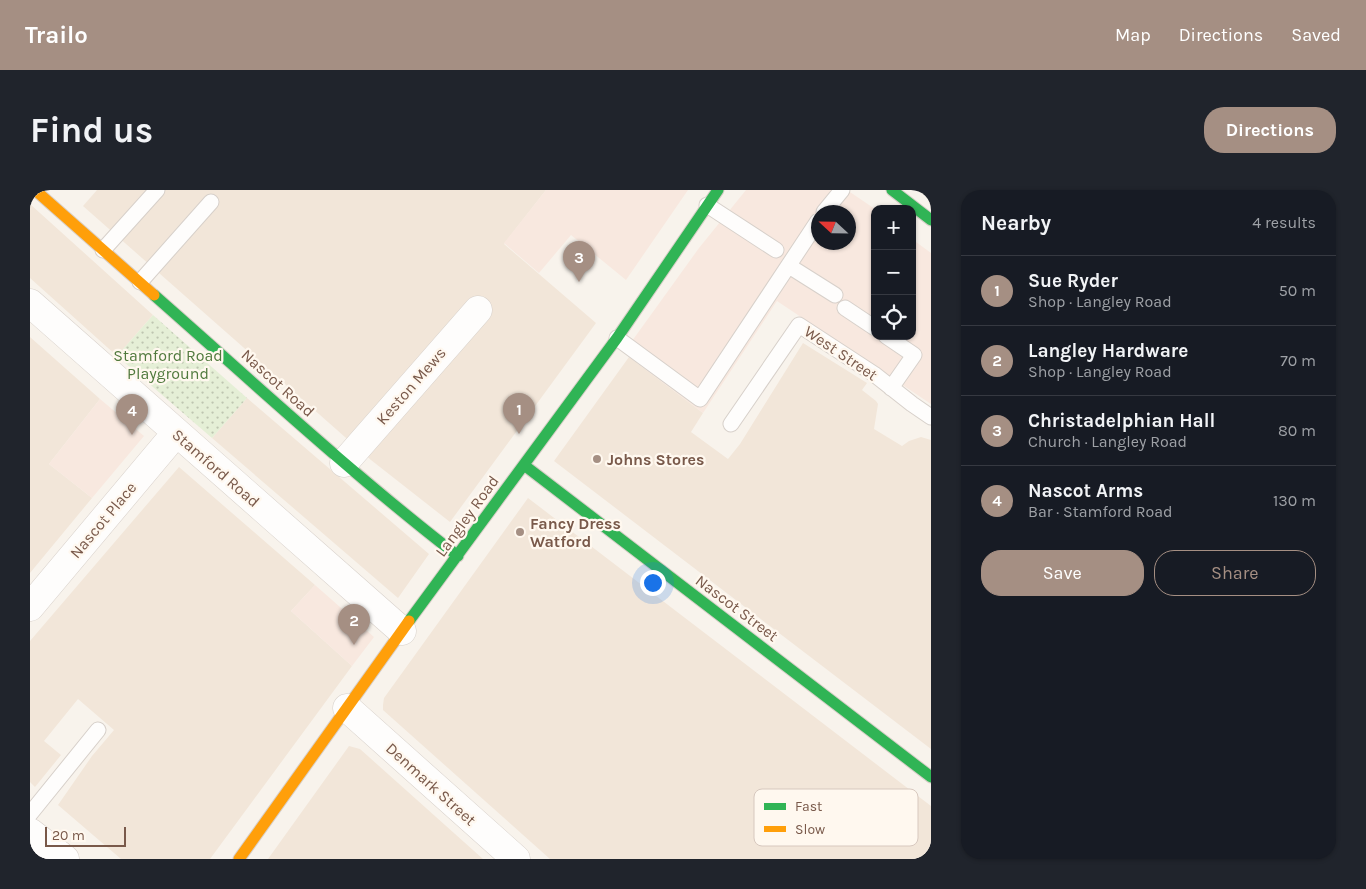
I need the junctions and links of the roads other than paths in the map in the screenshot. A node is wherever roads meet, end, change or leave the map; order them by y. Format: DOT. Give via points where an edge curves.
graph roads {
  1 [pos="35,190"];
  2 [pos="157,190"];
  3 [pos="718,190"];
  4 [pos="842,190"];
  5 [pos="897,192"];
  6 [pos="211,202"];
  7 [pos="707,205"];
  8 [pos="830,205"];
  9 [pos="931,220"];
  10 [pos="811,232"];
  11 [pos="103,250"];
  12 [pos="776,250"];
  13 [pos="789,266"];
  14 [pos="140,282"];
  15 [pos="835,295"];
  16 [pos="30,303"];
  17 [pos="845,308"];
  18 [pos="478,310"];
  19 [pos="871,325"];
  20 [pos="617,338"];
  21 [pos="892,340"];
  22 [pos="891,388"];
  23 [pos="931,416"];
  24 [pos="732,424"];
  25 [pos="176,433"];
  26 [pos="344,463"];
  27 [pos="524,465"];
  28 [pos="458,556"];
  29 [pos="30,607"];
  30 [pos="402,631"];
  31 [pos="347,708"];
  32 [pos="98,730"];
  33 [pos="931,777"];
  34 [pos="30,814"];
  35 [pos="30,832"];
  36 [pos="53,855"];
  37 [pos="239,859"];
  38 [pos="516,859"];
  1 -- 11 [label="street, Nascot Road"];
  2 -- 11 [label="lane"];
  3 -- 7 [label="street, Langley Road"];
  4 -- 8 [label="lane"];
  5 -- 9 [label="street"];
  6 -- 14 [label="lane"];
  7 -- 12 [label="lane"];
  7 -- 20 [label="street, Langley Road"];
  10 -- 13 [label="lane"];
  11 -- 14 [label="street, Nascot Road"];
  13 -- 15 [label="lane"];
  13 -- 20 [label="lane" via="700,399"];
  14 -- 26 [label="street, Nascot Road"];
  16 -- 25 [label="street, Stamford Road"];
  17 -- 19 [label="lane"];
  18 -- 26 [label="street, Keston Mews"];
  20 -- 27 [label="street, Langley Road"];
  21 -- 22 [label="lane" via="914,355"];
  22 -- 23 [label="lane, West Street"];
  22 -- 24 [label="lane, West Street" via="799,325"];
  25 -- 29 [label="street, Nascot Place"];
  25 -- 30 [label="street, Stamford Road"];
  26 -- 28 [label="street, Nascot Road"];
  27 -- 28 [label="street, Langley Road"];
  27 -- 33 [label="street, Nascot Street"];
  28 -- 30 [label="street, Langley Road"];
  30 -- 31 [label="street, Langley Road"];
  31 -- 37 [label="street, Langley Road"];
  31 -- 38 [label="street, Denmark Street"];
  32 -- 34 [label="lane"];
  35 -- 36 [label="street"];
}
